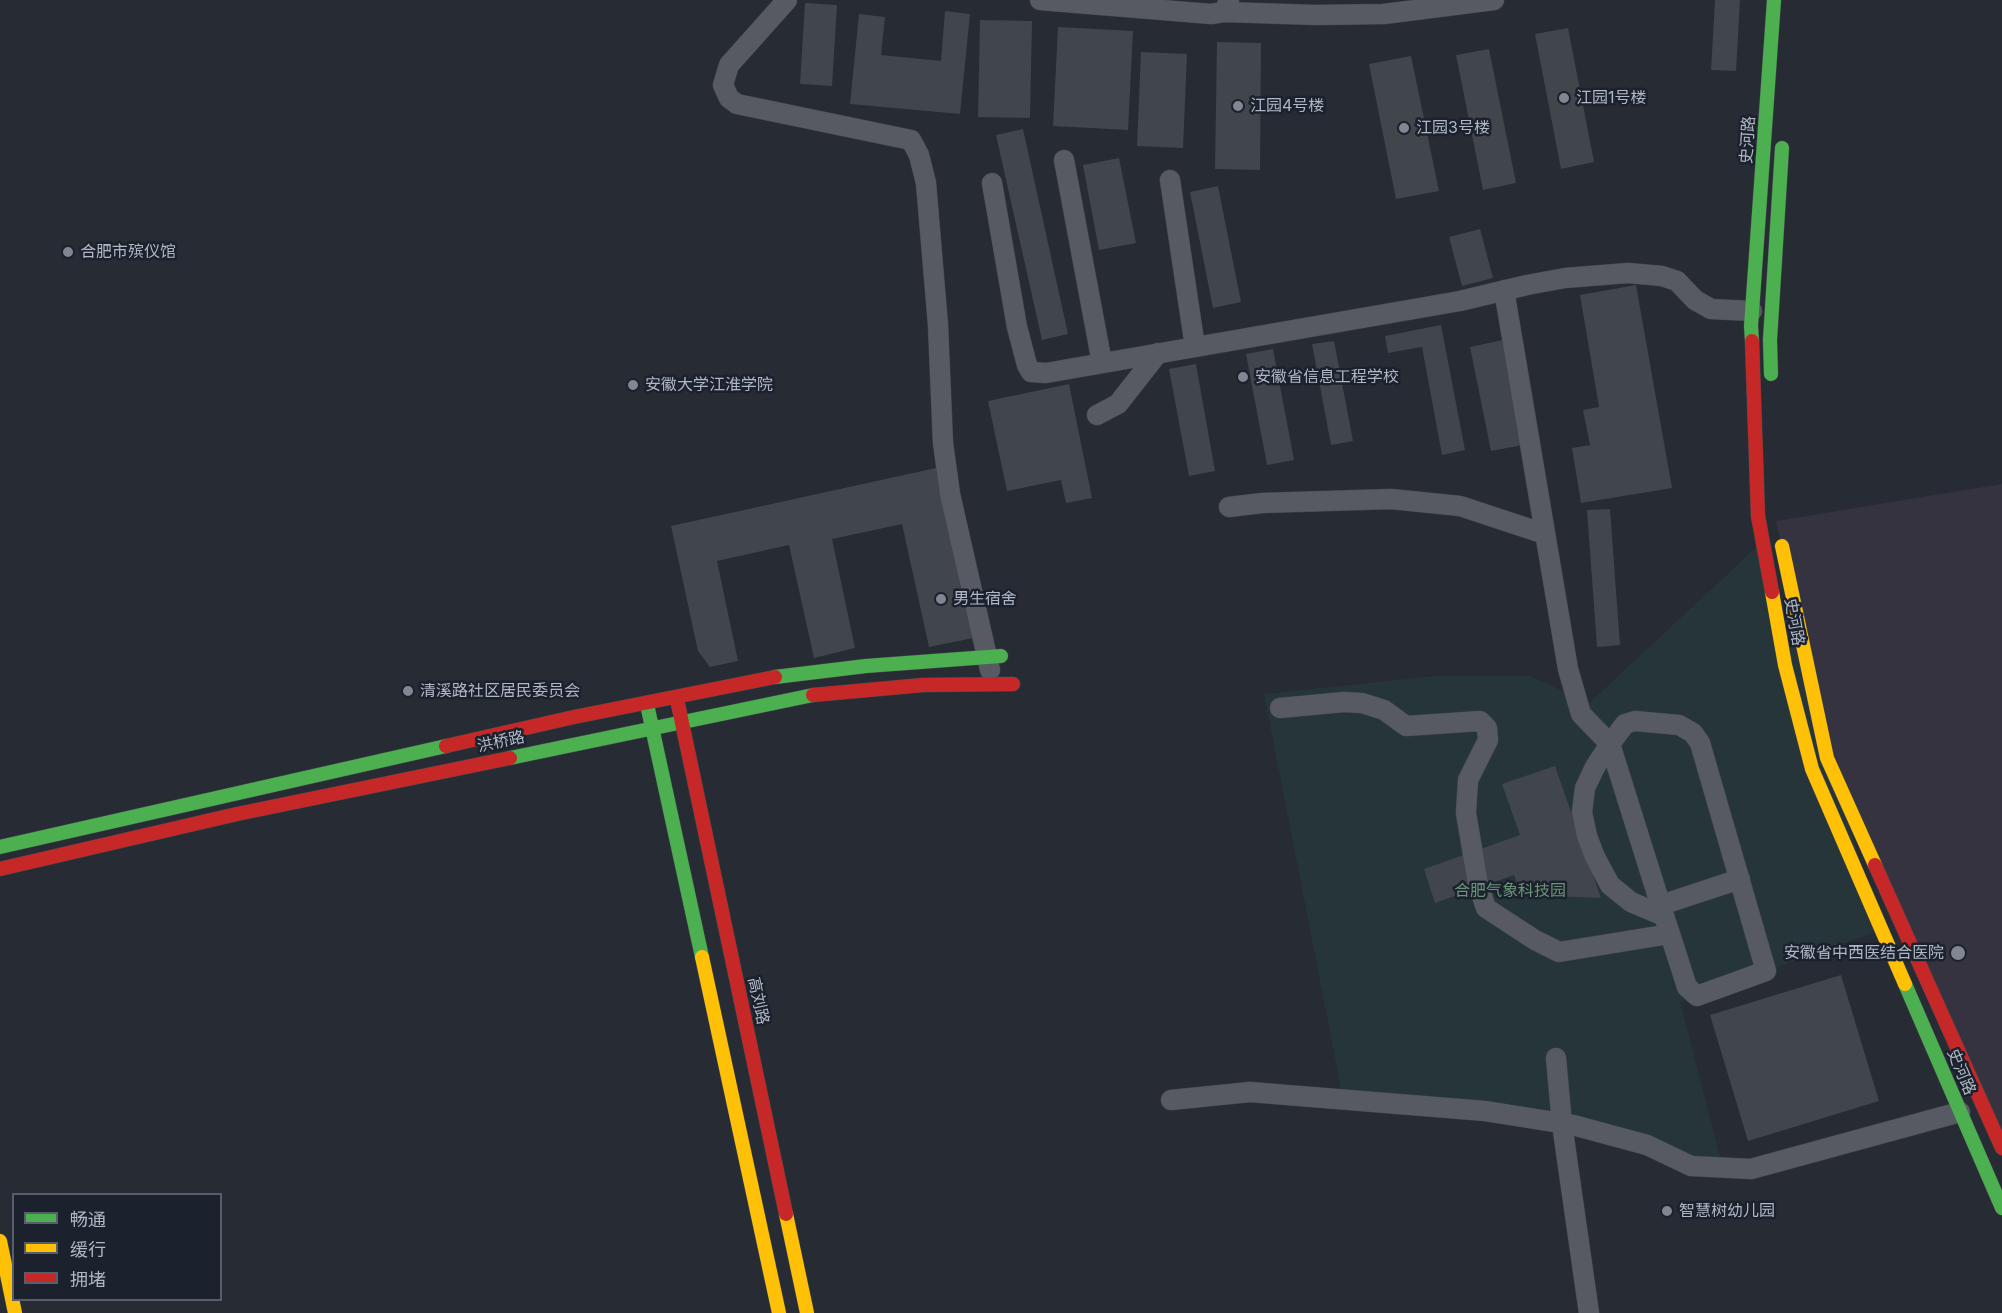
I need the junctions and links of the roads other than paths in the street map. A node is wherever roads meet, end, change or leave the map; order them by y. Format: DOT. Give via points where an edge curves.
graph roads {
  1 [pos="787,0"];
  2 [pos="1040,0"];
  3 [pos="1494,0"];
  4 [pos="1774,0"];
  5 [pos="1227,6"];
  6 [pos="1783,138"];
  7 [pos="1064,160"];
  8 [pos="1170,180"];
  9 [pos="992,183"];
  10 [pos="1504,290"];
  11 [pos="1752,311"];
  12 [pos="1195,347"];
  13 [pos="1158,353"];
  14 [pos="1102,363"];
  15 [pos="1772,390"];
  16 [pos="1097,415"];
  17 [pos="1229,507"];
  18 [pos="1779,532"];
  19 [pos="1545,534"];
  20 [pos="994,657"];
  21 [pos="993,684"];
  22 [pos="1013,684"];
  23 [pos="676,696"];
  24 [pos="647,702"];
  25 [pos="1280,708"];
  26 [pos="682,721"];
  27 [pos="652,727"];
  28 [pos="1610,744"];
  29 [pos="0,847"];
  30 [pos="0,869"];
  31 [pos="1740,879"];
  32 [pos="1665,918"];
  33 [pos="1556,1058"];
  34 [pos="1171,1100"];
  35 [pos="1960,1112"];
  36 [pos="1562,1124"];
  37 [pos="2002,1148"];
  38 [pos="2002,1208"];
  39 [pos="0,1241"];
  40 [pos="12,1299"];
  41 [pos="779,1313"];
  42 [pos="807,1313"];
  43 [pos="1589,1313"];
  1 -- 20 [label="street" via="729,64 723,85 736,104 911,140 919,155 926,183 943,443 950,494"];
  2 -- 5 [label="street" via="1211,14"];
  3 -- 5 [label="street" via="1384,14 1317,15"];
  4 -- 11 [label="street, 史河路"];
  6 -- 15 [label="street" via="1770,340"];
  7 -- 14 [label="street"];
  8 -- 12 [label="street"];
  9 -- 14 [label="street" via="1017,327 1031,372"];
  10 -- 11 [label="street" via="1565,278 1628,273 1677,281 1695,300 1711,309"];
  10 -- 12 [label="street"];
  10 -- 19 [label="street"];
  11 -- 35 [label="street, 史河路" via="1758,516 1785,665 1812,769"];
  12 -- 13 [label="street"];
  13 -- 14 [label="street"];
  13 -- 16 [label="street" via="1118,404"];
  17 -- 19 [label="street" via="1391,499 1460,506"];
  18 -- 37 [label="street, 史河路" via="1827,758"];
  19 -- 28 [label="street" via="1568,669 1581,714"];
  20 -- 21 [label="street"];
  20 -- 23 [label="street, 洪桥路" via="832,670"];
  21 -- 22 [label="street, 洪桥路"];
  21 -- 26 [label="street, 洪桥路" via="923,685 812,695"];
  23 -- 24 [label="street, 洪桥路"];
  23 -- 26 [label="street, 高刘路"];
  24 -- 27 [label="street"];
  24 -- 29 [label="street, 洪桥路"];
  25 -- 32 [label="street" via="1362,703 1384,710 1406,726 1480,721 1487,728 1488,740 1468,780 1466,813 1486,908 1559,952"];
  26 -- 27 [label="street, 洪桥路"];
  26 -- 42 [label="street, 高刘路"];
  27 -- 30 [label="street, 洪桥路" via="237,814"];
  27 -- 41 [label="street"];
  28 -- 31 [label="street" via="1625,724 1635,721 1679,724 1693,733 1700,743"];
  28 -- 32 [label="street"];
  28 -- 32 [label="street" via="1585,788 1582,812 1587,836 1610,885 1631,902"];
  31 -- 32 [label="street"];
  31 -- 32 [label="street" via="1766,971 1697,996 1687,987"];
  33 -- 36 [label="street"];
  34 -- 36 [label="street" via="1250,1092 1485,1111"];
  35 -- 36 [label="street" via="1751,1168 1691,1166 1647,1146"];
  35 -- 38 [label="street, 史河路"];
  36 -- 43 [label="street"];
  39 -- 40 [label="street"];
}
